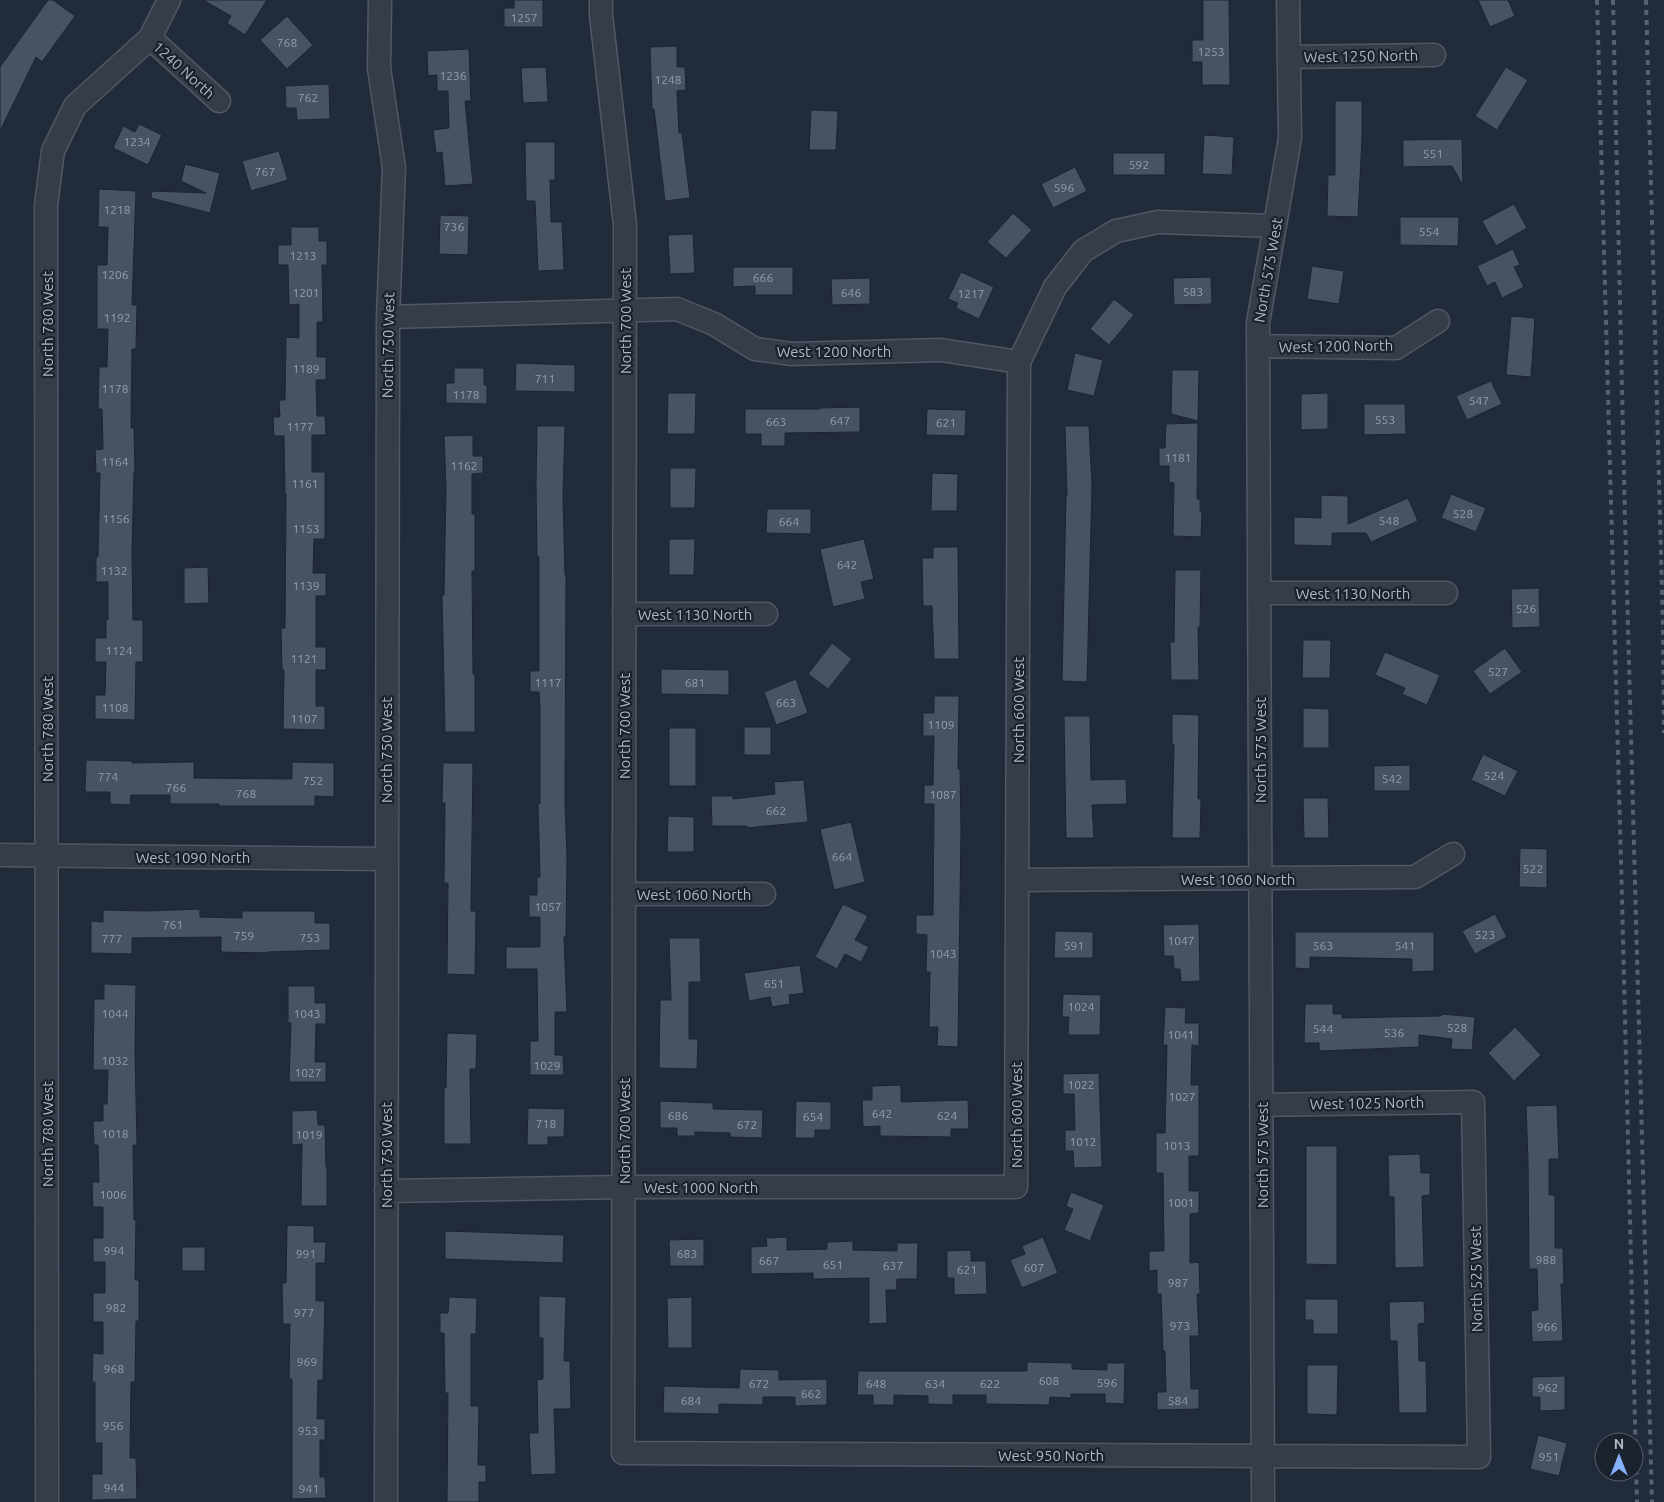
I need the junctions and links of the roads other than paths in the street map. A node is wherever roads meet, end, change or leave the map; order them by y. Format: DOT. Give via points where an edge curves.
graph roads {
  1 [pos="169,0"];
  2 [pos="380,0"];
  3 [pos="601,0"];
  4 [pos="1288,0"];
  5 [pos="150,38"];
  6 [pos="1434,55"];
  7 [pos="1289,57"];
  8 [pos="219,101"];
  9 [pos="1275,226"];
  10 [pos="625,310"];
  11 [pos="388,317"];
  12 [pos="1438,321"];
  13 [pos="1258,346"];
  14 [pos="1019,362"];
  15 [pos="1259,593"];
  16 [pos="1446,593"];
  17 [pos="624,614"];
  18 [pos="766,614"];
  19 [pos="1453,854"];
  20 [pos="0,856"];
  21 [pos="48,856"];
  22 [pos="386,858"];
  23 [pos="1260,879"];
  24 [pos="1017,880"];
  25 [pos="624,894"];
  26 [pos="764,894"];
  27 [pos="1473,1102"];
  28 [pos="1261,1104"];
  29 [pos="624,1187"];
  30 [pos="1016,1187"];
  31 [pos="386,1191"];
  32 [pos="623,1453"];
  33 [pos="1263,1456"];
  34 [pos="1480,1457"];
  35 [pos="48,1502"];
  36 [pos="386,1502"];
  37 [pos="1263,1502"];
  1 -- 5 [label="street, North 780 West"];
  2 -- 11 [label="street, North 750 West" via="379,68 394,168"];
  3 -- 10 [label="street, North 700 West" via="625,224"];
  4 -- 7 [label="street, North 575 West"];
  5 -- 8 [label="street, 1240 North"];
  5 -- 21 [label="street, North 780 West" via="75,106 53,151 46,205"];
  6 -- 7 [label="street, West 1250 North"];
  7 -- 9 [label="street, North 575 West" via="1290,138"];
  9 -- 13 [label="street, North 575 West" via="1258,323"];
  9 -- 14 [label="street, North 600 West" via="1158,222 1116,231 1083,251 1055,287"];
  10 -- 11 [label="street, West 1200 North"];
  10 -- 14 [label="street, West 1200 North" via="677,309 714,324 755,349 792,354 941,350"];
  10 -- 17 [label="street, North 700 West"];
  11 -- 22 [label="street, North 750 West"];
  12 -- 13 [label="street, West 1200 North" via="1396,348"];
  13 -- 15 [label="street, North 575 West"];
  14 -- 24 [label="street, North 600 West"];
  15 -- 16 [label="street, West 1130 North"];
  15 -- 23 [label="street, North 575 West"];
  17 -- 18 [label="street, West 1130 North"];
  17 -- 25 [label="street, North 700 West"];
  19 -- 23 [label="street, West 1060 North" via="1415,877"];
  20 -- 21 [label="street, West 1090 North"];
  21 -- 22 [label="street, West 1090 North"];
  21 -- 35 [label="street, North 780 West"];
  22 -- 31 [label="street, North 750 West"];
  23 -- 24 [label="street, West 1060 North"];
  23 -- 28 [label="street, North 575 West"];
  24 -- 30 [label="street, North 600 West"];
  25 -- 26 [label="street, West 1060 North"];
  25 -- 29 [label="street, North 700 West"];
  27 -- 28 [label="street, West 1025 North"];
  27 -- 34 [label="street, North 525 West"];
  28 -- 33 [label="street, North 575 West"];
  29 -- 30 [label="street, West 1000 North"];
  29 -- 31 [label="street, West 1000 North"];
  29 -- 32 [label="street, North 700 West"];
  31 -- 36 [label="street, North 750 West"];
  32 -- 33 [label="street, West 950 North"];
  33 -- 34 [label="street, West 950 North"];
  33 -- 37 [label="street, North 575 West"];
}
